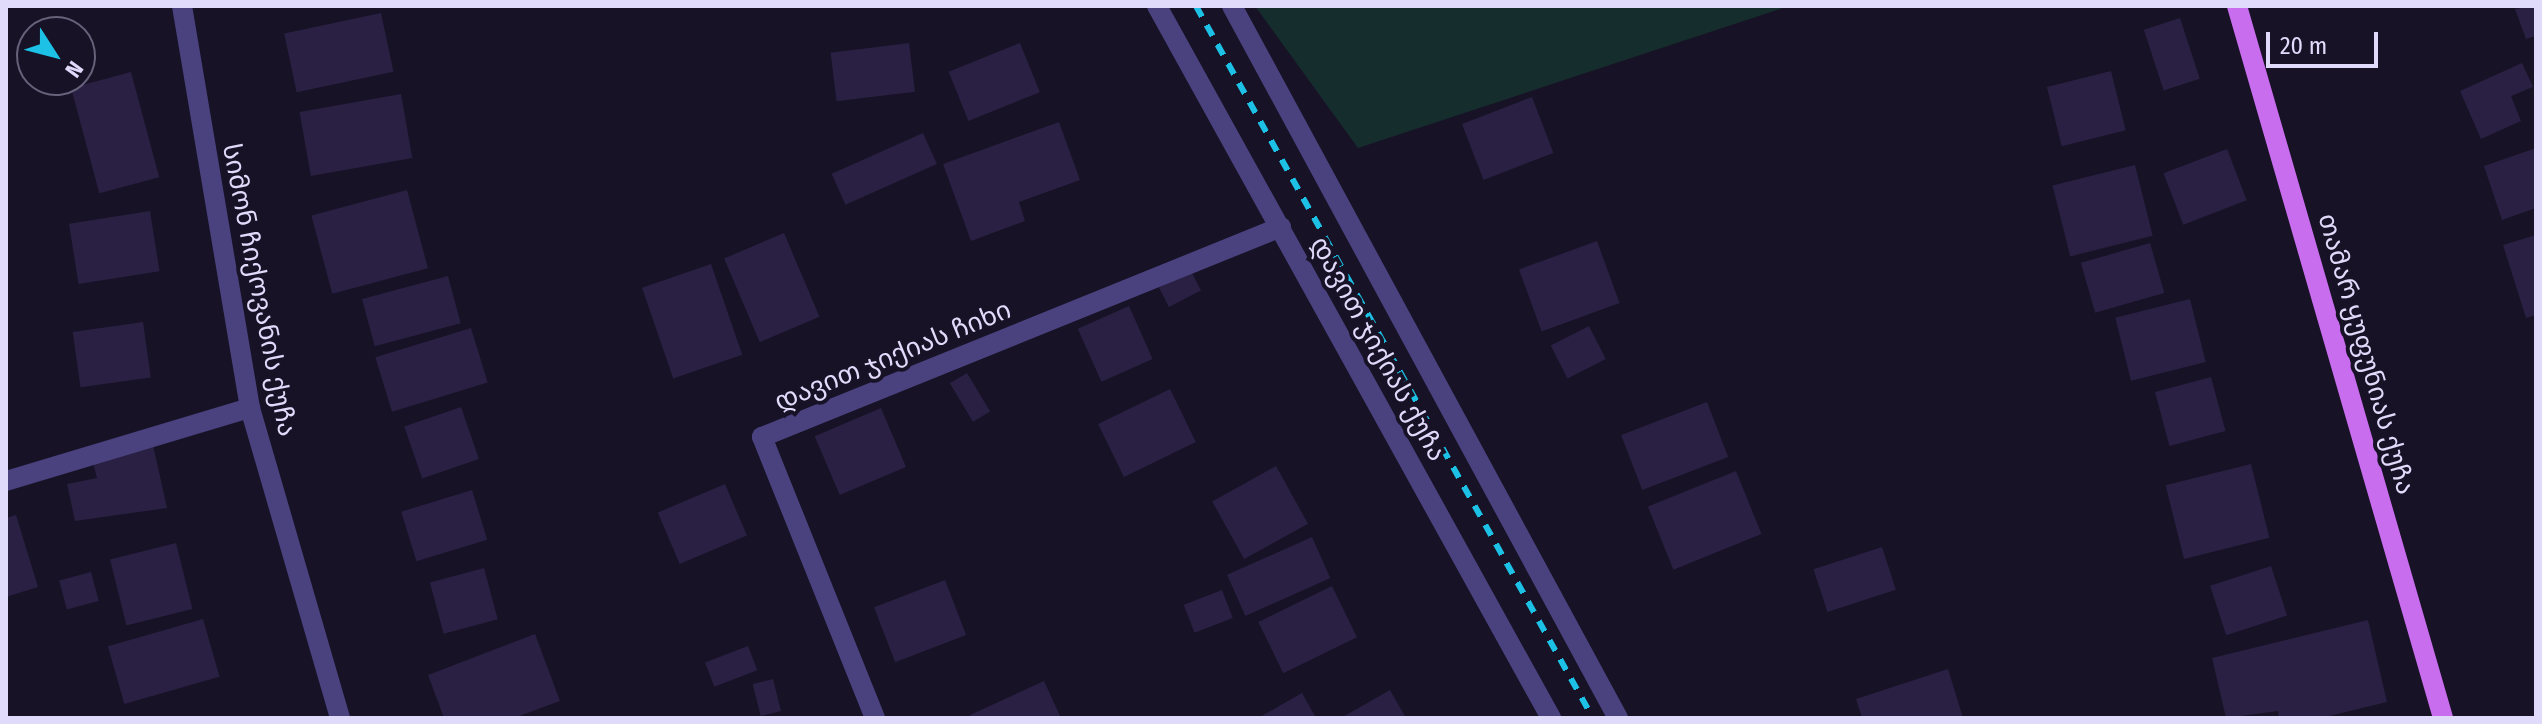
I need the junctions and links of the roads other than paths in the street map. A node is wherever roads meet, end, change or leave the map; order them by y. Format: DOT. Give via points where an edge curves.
graph roads {
  1 [pos="182,6"];
  2 [pos="1157,6"];
  3 [pos="1232,6"];
  4 [pos="2237,6"];
  5 [pos="1281,227"];
  6 [pos="250,408"];
  7 [pos="6,481"];
  8 [pos="340,718"];
  9 [pos="875,718"];
  10 [pos="1551,718"];
  11 [pos="1618,718"];
  12 [pos="2443,718"];
  1 -- 6 [label="street, სიმონ ჩიქოვანის ქუჩა"];
  2 -- 5 [label="street, დავით ჯიქიას ქუჩა"];
  3 -- 11 [label="street, დავით ჯიქიას ქუჩა"];
  4 -- 12 [label="main road, თამარ ყუფუნიას ქუჩა"];
  5 -- 9 [label="street, დავით ჯიქიას ჩიხი" via="762,437"];
  5 -- 10 [label="street, დავით ჯიქიას ქუჩა"];
  6 -- 7 [label="street"];
  6 -- 8 [label="street, სიმონ ჩიქოვანის ქუჩა"];
}
